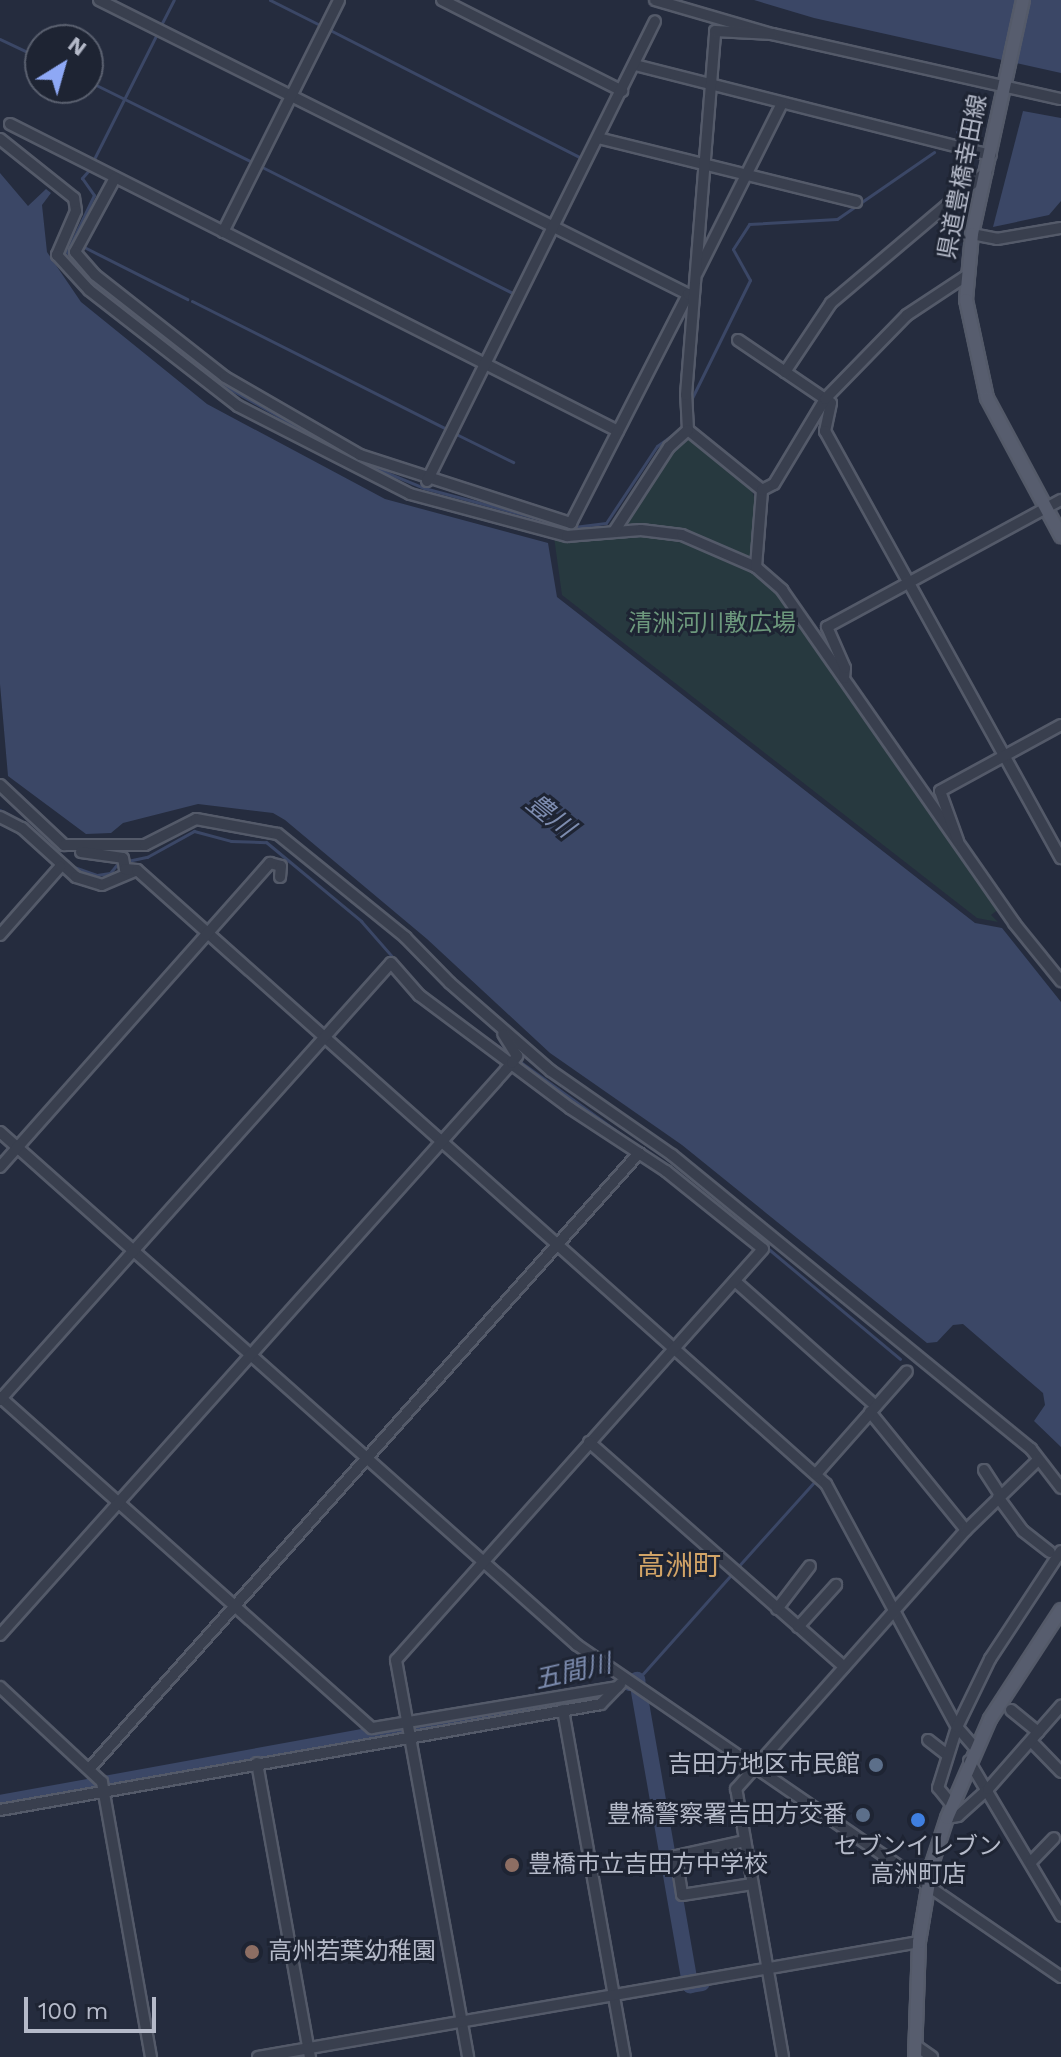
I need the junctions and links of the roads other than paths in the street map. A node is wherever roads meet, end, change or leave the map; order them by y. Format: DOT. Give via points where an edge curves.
graph roads {
  1 [pos="99,0"];
  2 [pos="339,0"];
  3 [pos="442,0"];
  4 [pos="655,0"];
  5 [pos="1023,0"];
  6 [pos="655,21"];
  7 [pos="772,34"];
  8 [pos="635,65"];
  9 [pos="709,85"];
  10 [pos="1003,85"];
  11 [pos="622,91"];
  12 [pos="292,96"];
  13 [pos="1061,99"];
  14 [pos="782,103"];
  15 [pos="10,124"];
  16 [pos="598,138"];
  17 [pos="0,139"];
  18 [pos="991,155"];
  19 [pos="703,164"];
  20 [pos="987,171"];
  21 [pos="747,175"];
  22 [pos="115,178"];
  23 [pos="856,202"];
  24 [pos="553,227"];
  25 [pos="1061,228"];
  26 [pos="223,232"];
  27 [pos="972,234"];
  28 [pos="966,276"];
  29 [pos="694,280"];
  30 [pos="690,295"];
  31 [pos="738,340"];
  32 [pos="486,363"];
  33 [pos="785,372"];
  34 [pos="825,399"];
  35 [pos="688,430"];
  36 [pos="618,431"];
  37 [pos="427,481"];
  38 [pos="762,490"];
  39 [pos="1061,500"];
  40 [pos="1046,509"];
  41 [pos="615,530"];
  42 [pos="1061,536"];
  43 [pos="756,567"];
  44 [pos="908,583"];
  45 [pos="844,678"];
  46 [pos="1061,725"];
  47 [pos="1004,756"];
  48 [pos="1,787"];
  49 [pos="0,817"];
  50 [pos="958,843"];
  51 [pos="64,845"];
  52 [pos="1061,858"];
  53 [pos="60,867"];
  54 [pos="137,870"];
  55 [pos="280,877"];
  56 [pos="208,933"];
  57 [pos="0,935"];
  58 [pos="1061,981"];
  59 [pos="505,1030"];
  60 [pos="322,1038"];
  61 [pos="514,1060"];
  62 [pos="0,1132"];
  63 [pos="440,1142"];
  64 [pos="17,1147"];
  65 [pos="639,1153"];
  66 [pos="0,1167"];
  67 [pos="558,1244"];
  68 [pos="134,1251"];
  69 [pos="735,1281"];
  70 [pos="673,1347"];
  71 [pos="251,1355"];
  72 [pos="907,1371"];
  73 [pos="1,1399"];
  74 [pos="873,1409"];
  75 [pos="589,1442"];
  76 [pos="366,1458"];
  77 [pos="1038,1460"];
  78 [pos="984,1470"];
  79 [pos="816,1474"];
  80 [pos="1061,1488"];
  81 [pos="999,1496"];
  82 [pos="118,1502"];
  83 [pos="966,1530"];
  84 [pos="1055,1551"];
  85 [pos="482,1562"];
  86 [pos="810,1566"];
  87 [pos="836,1585"];
  88 [pos="234,1606"];
  89 [pos="777,1609"];
  90 [pos="896,1609"];
  91 [pos="1061,1610"];
  92 [pos="798,1627"];
  93 [pos="0,1635"];
  94 [pos="844,1667"];
  95 [pos="621,1682"];
  96 [pos="0,1687"];
  97 [pos="563,1710"];
  98 [pos="1011,1710"];
  99 [pos="1059,1712"];
  100 [pos="957,1727"];
  101 [pos="408,1729"];
  102 [pos="1035,1736"];
  103 [pos="928,1740"];
  104 [pos="947,1755"];
  105 [pos="972,1755"];
  106 [pos="257,1763"];
  107 [pos="91,1767"];
  108 [pos="754,1767"];
  109 [pos="1061,1772"];
  110 [pos="103,1787"];
  111 [pos="989,1788"];
  112 [pos="0,1810"];
  113 [pos="949,1811"];
  114 [pos="1054,1838"];
  115 [pos="745,1841"];
  116 [pos="1031,1862"];
  117 [pos="752,1884"];
  118 [pos="928,1886"];
  119 [pos="1060,1909"];
  120 [pos="919,1942"];
  121 [pos="767,1966"];
  122 [pos="1061,1977"];
  123 [pos="614,1993"];
  124 [pos="462,2020"];
  125 [pos="915,2051"];
  126 [pos="309,2052"];
  127 [pos="151,2057"];
  128 [pos="258,2057"];
  129 [pos="468,2057"];
  130 [pos="625,2057"];
  131 [pos="783,2057"];
  132 [pos="932,2057"];
  1 -- 12 [label="street"];
  2 -- 12 [label="street"];
  3 -- 11 [label="street"];
  4 -- 7 [label="street"];
  5 -- 10 [label="main road, 県道豊橋幸田線"];
  6 -- 8 [label="street"];
  7 -- 9 [label="street" via="715,31"];
  7 -- 10 [label="street"];
  8 -- 9 [label="street"];
  8 -- 11 [label="street"];
  9 -- 14 [label="street"];
  9 -- 19 [label="street"];
  10 -- 13 [label="street"];
  10 -- 18 [label="main road, 県道豊橋幸田線"];
  11 -- 16 [label="street"];
  12 -- 24 [label="street"];
  12 -- 26 [label="street"];
  14 -- 18 [label="street"];
  14 -- 21 [label="street"];
  15 -- 22 [label="street"];
  16 -- 19 [label="street"];
  16 -- 24 [label="street"];
  17 -- 41 [label="street" via="74,198 76,211 57,255 78,279 238,406 410,494 567,536"];
  18 -- 20 [label="main road, 県道豊橋幸田線"];
  19 -- 21 [label="street"];
  19 -- 29 [label="street"];
  20 -- 27 [label="main road, 県道豊橋幸田線"];
  20 -- 33 [label="street" via="831,303"];
  21 -- 23 [label="street"];
  21 -- 29 [label="street"];
  22 -- 26 [label="street"];
  22 -- 37 [label="street" via="75,252 95,275 245,391 351,450"];
  24 -- 30 [label="street"];
  24 -- 32 [label="street"];
  25 -- 27 [label="street" via="997,239"];
  26 -- 32 [label="street"];
  27 -- 28 [label="main road, 県道豊橋幸田線"];
  28 -- 34 [label="street" via="907,315"];
  28 -- 40 [label="main road, 県道豊橋幸田線" via="970,334 987,398"];
  29 -- 30 [label="street"];
  30 -- 35 [label="street"];
  30 -- 36 [label="street"];
  31 -- 33 [label="street"];
  32 -- 36 [label="street"];
  32 -- 37 [label="street"];
  33 -- 34 [label="street"];
  34 -- 38 [label="street" via="774,484"];
  34 -- 44 [label="street" via="831,403 825,431"];
  35 -- 38 [label="street"];
  35 -- 41 [label="street" via="669,447"];
  36 -- 37 [label="street" via="571,523"];
  38 -- 43 [label="street"];
  39 -- 40 [label="street"];
  40 -- 42 [label="main road, 県道豊橋幸田線"];
  40 -- 44 [label="street"];
  41 -- 43 [label="street" via="682,535"];
  43 -- 45 [label="street" via="782,590"];
  44 -- 45 [label="street" via="827,627 845,668"];
  44 -- 47 [label="street"];
  45 -- 50 [label="street"];
  46 -- 47 [label="street"];
  47 -- 50 [label="street" via="940,791 960,834"];
  47 -- 52 [label="street"];
  48 -- 51 [label="street"];
  49 -- 53 [label="street" via="22,828"];
  50 -- 58 [label="street"];
  51 -- 54 [label="street"];
  51 -- 59 [label="street" via="145,845 189,819 271,830 405,937"];
  53 -- 54 [label="street" via="102,885"];
  53 -- 57 [label="street"];
  54 -- 56 [label="street"];
  55 -- 56 [label="street" via="281,866 270,863"];
  56 -- 60 [label="street"];
  56 -- 64 [label="street"];
  59 -- 61 [label="street"];
  59 -- 77 [label="street" via="774,1237"];
  60 -- 61 [label="street" via="391,963 419,995"];
  60 -- 63 [label="street"];
  60 -- 68 [label="street"];
  61 -- 63 [label="street"];
  61 -- 65 [label="street"];
  62 -- 64 [label="street"];
  63 -- 67 [label="street"];
  63 -- 71 [label="street"];
  64 -- 66 [label="street"];
  64 -- 68 [label="street"];
  65 -- 67 [label="street"];
  65 -- 69 [label="street" via="763,1249"];
  67 -- 70 [label="street"];
  67 -- 76 [label="street"];
  68 -- 71 [label="street"];
  68 -- 73 [label="street"];
  69 -- 70 [label="street"];
  69 -- 74 [label="street"];
  70 -- 75 [label="street"];
  70 -- 79 [label="street"];
  71 -- 76 [label="street"];
  71 -- 82 [label="street"];
  72 -- 74 [label="street"];
  73 -- 82 [label="street"];
  74 -- 79 [label="street"];
  74 -- 83 [label="street"];
  75 -- 85 [label="street"];
  75 -- 89 [label="street"];
  76 -- 85 [label="street"];
  76 -- 88 [label="street"];
  77 -- 80 [label="street"];
  77 -- 81 [label="street"];
  78 -- 81 [label="street"];
  79 -- 90 [label="street"];
  81 -- 83 [label="street"];
  81 -- 84 [label="street" via="1023,1531"];
  82 -- 88 [label="street"];
  82 -- 93 [label="street"];
  83 -- 90 [label="street"];
  84 -- 100 [label="street" via="990,1659"];
  85 -- 95 [label="street"];
  85 -- 101 [label="street" via="396,1660"];
  86 -- 89 [label="street"];
  87 -- 92 [label="street"];
  88 -- 101 [label="street" via="372,1728"];
  88 -- 107 [label="street"];
  89 -- 92 [label="street"];
  90 -- 94 [label="street"];
  90 -- 100 [label="street"];
  91 -- 105 [label="main road"];
  92 -- 94 [label="street"];
  94 -- 108 [label="street"];
  95 -- 97 [label="street" via="601,1704"];
  95 -- 101 [label="street"];
  95 -- 108 [label="street"];
  96 -- 107 [label="street"];
  97 -- 101 [label="street"];
  97 -- 123 [label="street"];
  98 -- 102 [label="street"];
  99 -- 102 [label="street"];
  100 -- 104 [label="street"];
  100 -- 105 [label="street"];
  101 -- 106 [label="street"];
  101 -- 124 [label="street"];
  102 -- 109 [label="street"];
  102 -- 111 [label="street"];
  103 -- 104 [label="street"];
  104 -- 113 [label="street" via="938,1788"];
  105 -- 111 [label="street"];
  105 -- 113 [label="main road"];
  106 -- 110 [label="street"];
  106 -- 126 [label="street"];
  107 -- 110 [label="street"];
  108 -- 115 [label="street" via="736,1789"];
  108 -- 118 [label="street"];
  110 -- 112 [label="street"];
  110 -- 127 [label="street"];
  111 -- 113 [label="street" via="964,1812"];
  111 -- 116 [label="street"];
  113 -- 118 [label="main road"];
  114 -- 116 [label="street"];
  115 -- 117 [label="street"];
  115 -- 117 [label="street" via="676,1856 682,1895"];
  116 -- 119 [label="street"];
  117 -- 121 [label="street"];
  118 -- 120 [label="main road"];
  118 -- 122 [label="street"];
  120 -- 121 [label="street"];
  120 -- 125 [label="main road"];
  121 -- 123 [label="street"];
  121 -- 131 [label="street"];
  123 -- 124 [label="street"];
  123 -- 130 [label="street"];
  124 -- 126 [label="street"];
  124 -- 129 [label="street"];
  125 -- 132 [label="street"];
  126 -- 128 [label="street"];
}
